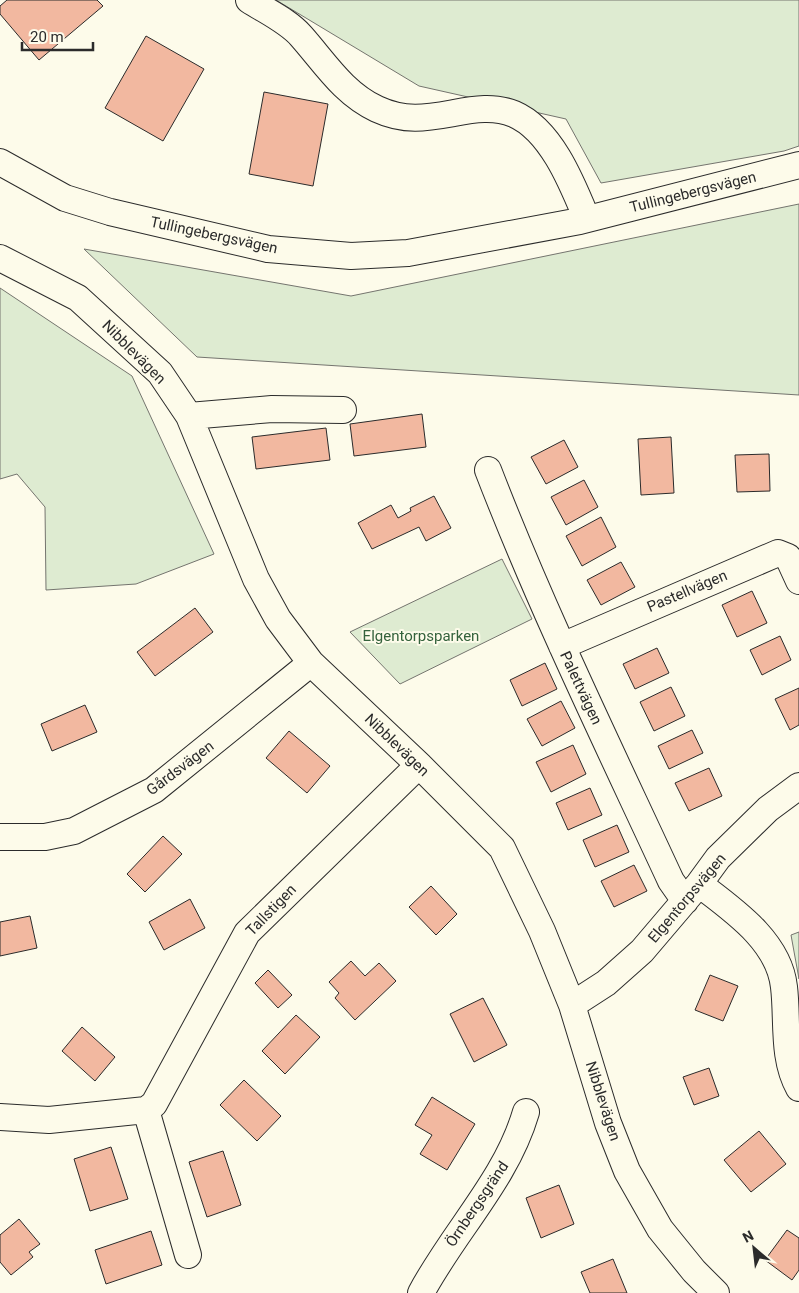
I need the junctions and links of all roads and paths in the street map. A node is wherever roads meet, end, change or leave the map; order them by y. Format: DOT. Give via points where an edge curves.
graph roads {
  1 [pos="249,0"];
  2 [pos="0,162"];
  3 [pos="799,165"];
  4 [pos="586,217"];
  5 [pos="0,258"];
  6 [pos="343,410"];
  7 [pos="189,416"];
  8 [pos="488,470"];
  9 [pos="799,581"];
  10 [pos="562,646"];
  11 [pos="311,663"];
  12 [pos="419,765"];
  13 [pos="799,786"];
  14 [pos="0,836"];
  15 [pos="692,892"];
  16 [pos="572,1005"];
  17 [pos="799,1088"];
  18 [pos="146,1110"];
  19 [pos="526,1112"];
  20 [pos="0,1117"];
  21 [pos="188,1255"];
  22 [pos="421,1293"];
  23 [pos="716,1293"];
  1 -- 4 [label="street" via="300,35 340,84 377,109 415,120 482,108 514,114 537,131 554,154 568,175"];
  2 -- 4 [label="street, Tullingebergsvägen" via="65,198 120,214 278,249 351,256 408,253 471,243"];
  3 -- 4 [label="street, Tullingebergsvägen"];
  5 -- 7 [label="street, Nibblevägen" via="78,298 160,373"];
  6 -- 7 [label="street" via="272,409"];
  7 -- 11 [label="street, Nibblevägen" via="256,579 278,619"];
  8 -- 10 [label="street, Palettvägen"];
  9 -- 10 [label="street, Pastellvägen" via="788,557 778,553"];
  10 -- 15 [label="street, Palettvägen" via="671,880"];
  11 -- 12 [label="street, Nibblevägen"];
  11 -- 14 [label="street, Gårdsvägen" via="154,790 74,831 45,837"];
  12 -- 16 [label="street, Nibblevägen" via="502,848 542,931"];
  12 -- 18 [label="street, Tallstigen" via="247,933 154,1104"];
  13 -- 15 [label="street, Elgentorpsvägen" via="743,833 718,858"];
  15 -- 16 [label="street, Elgentorpsvägen" via="642,951 606,983"];
  15 -- 17 [label="street, Palettvägen" via="743,920 774,953 784,985 789,1058"];
  16 -- 23 [label="street, Nibblevägen" via="608,1123 627,1171 660,1229"];
  18 -- 20 [label="street" via="49,1120"];
  18 -- 21 [label="street"];
  19 -- 22 [label="street, Örnbergsgränd" via="510,1156"];
}
